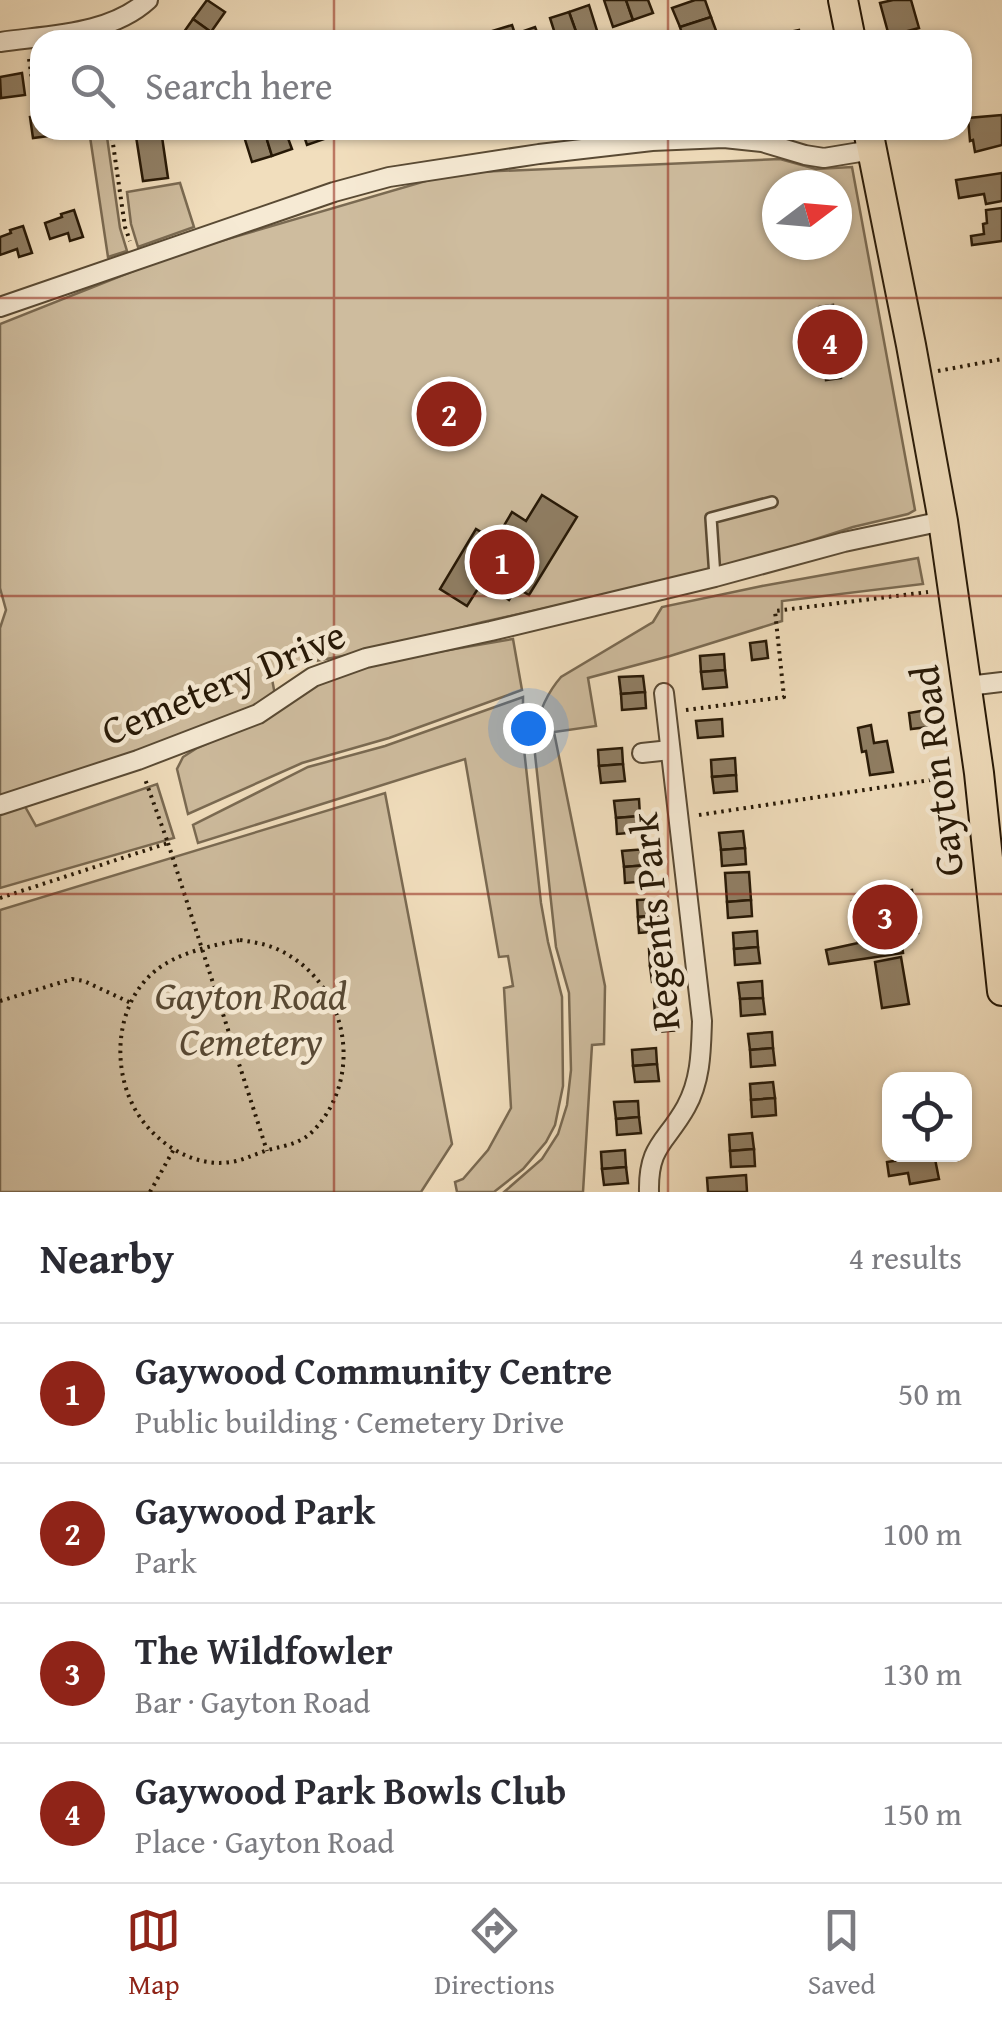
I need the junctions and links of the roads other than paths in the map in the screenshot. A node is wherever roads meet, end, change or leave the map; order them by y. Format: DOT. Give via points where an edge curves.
graph roads {
  1 [pos="148,0"];
  2 [pos="843,0"];
  3 [pos="77,30"];
  4 [pos="848,30"];
  5 [pos="30,37"];
  6 [pos="0,42"];
  7 [pos="581,140"];
  8 [pos="619,140"];
  9 [pos="670,140"];
  10 [pos="734,140"];
  11 [pos="870,140"];
  12 [pos="0,307"];
  13 [pos="772,502"];
  14 [pos="942,521"];
  15 [pos="715,578"];
  16 [pos="1002,682"];
  17 [pos="968,686"];
  18 [pos="665,703"];
  19 [pos="670,750"];
  20 [pos="642,753"];
  21 [pos="0,805"];
  22 [pos="1002,991"];
  23 [pos="649,1192"];
  1 -- 3 [label="street" via="123,18"];
  2 -- 4 [label="main road"];
  5 -- 6 [label="street"];
  7 -- 12 [label="street" via="334,192"];
  8 -- 9 [label="street"];
  10 -- 11 [label="street" via="824,158"];
  11 -- 14 [label="main road, Gayton Road"];
  13 -- 15 [label="lane" via="711,518"];
  14 -- 15 [label="street, Cemetery Drive"];
  14 -- 17 [label="main road, Gayton Road"];
  15 -- 21 [label="street, Cemetery Drive" via="366,658 313,677 258,714"];
  16 -- 17 [label="street"];
  17 -- 22 [label="main road, Gayton Road"];
  18 -- 19 [label="street, Regents Park"];
  19 -- 20 [label="street"];
  19 -- 23 [label="street, Regents Park" via="702,1021 701,1066 687,1105 652,1157"];
}
